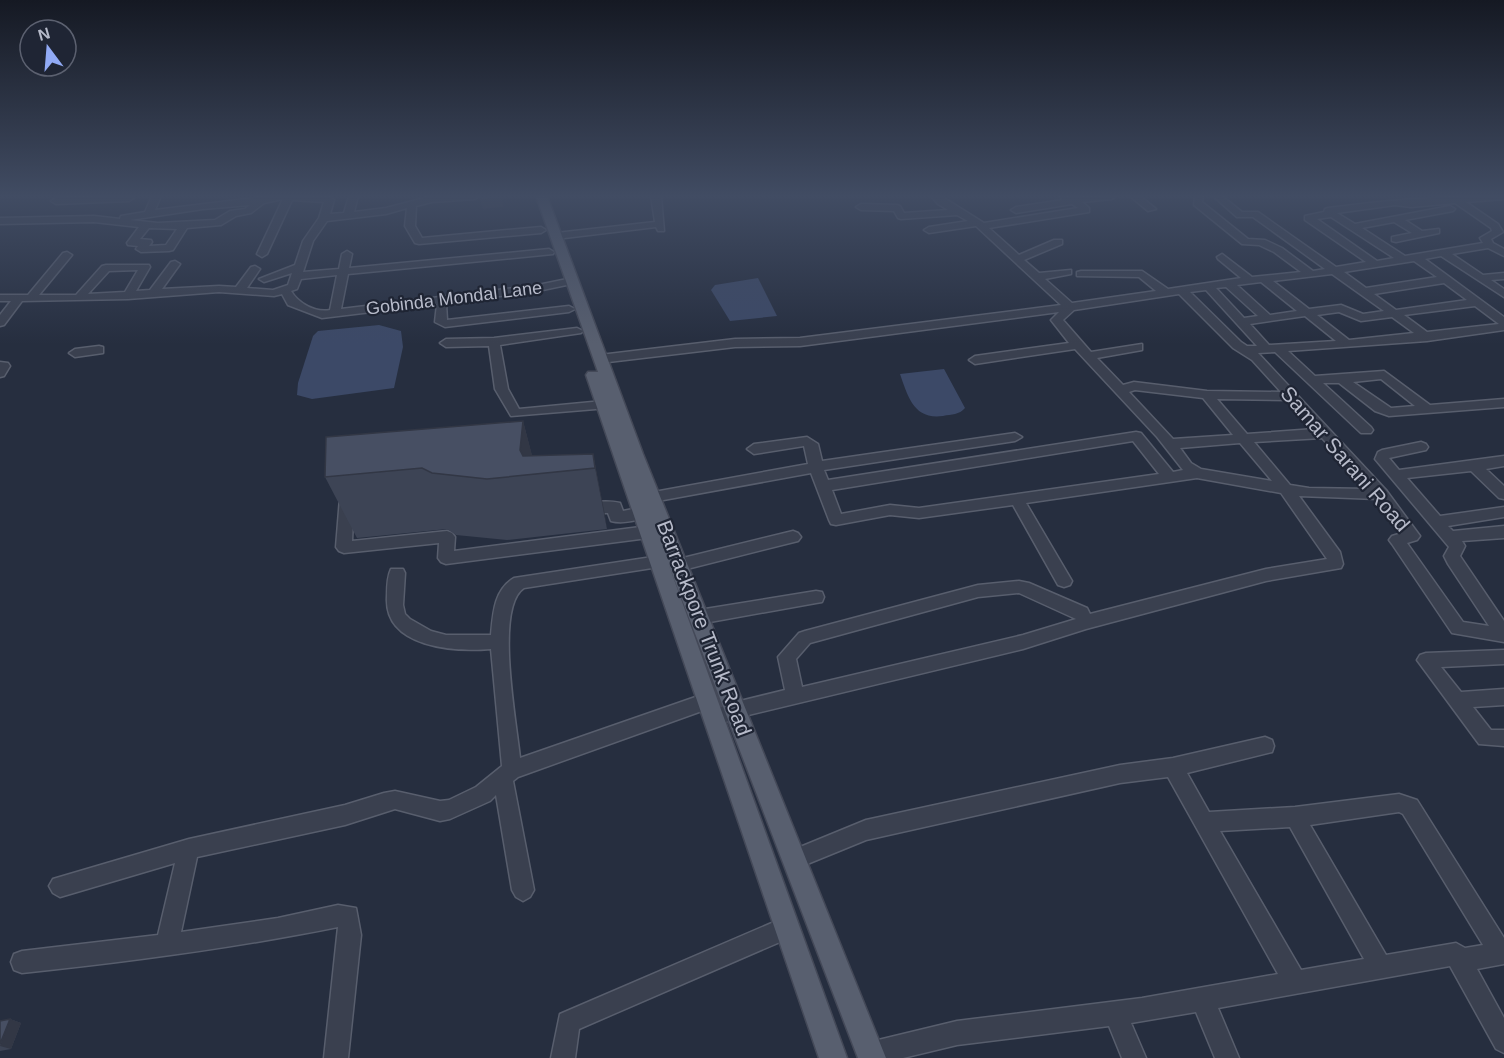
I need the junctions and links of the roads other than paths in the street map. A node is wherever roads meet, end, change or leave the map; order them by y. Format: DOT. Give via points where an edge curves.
graph roads {
  1 [pos="144,245"];
  2 [pos="171,245"];
  3 [pos="265,245"];
  4 [pos="306,245"];
  5 [pos="547,245"];
  6 [pos="558,245"];
  7 [pos="1002,245"];
  8 [pos="1047,245"];
  9 [pos="1269,245"];
  10 [pos="1299,245"];
  11 [pos="1348,245"];
  12 [pos="1382,245"];
  13 [pos="1486,245"];
  14 [pos="1489,245"];
  15 [pos="549,252"];
  16 [pos="1442,252"];
  17 [pos="1504,253"];
  18 [pos="262,254"];
  19 [pos="347,254"];
  20 [pos="67,255"];
  21 [pos="1222,257"];
  22 [pos="1416,257"];
  23 [pos="1015,258"];
  24 [pos="1403,259"];
  25 [pos="175,264"];
  26 [pos="1375,264"];
  27 [pos="255,269"];
  28 [pos="297,271"];
  29 [pos="343,271"];
  30 [pos="1335,271"];
  31 [pos="1066,272"];
  32 [pos="1081,274"];
  33 [pos="1311,274"];
  34 [pos="1504,276"];
  35 [pos="1037,277"];
  36 [pos="1480,278"];
  37 [pos="264,279"];
  38 [pos="1264,279"];
  39 [pos="1446,279"];
  40 [pos="1250,280"];
  41 [pos="566,282"];
  42 [pos="1229,284"];
  43 [pos="1209,286"];
  44 [pos="285,290"];
  45 [pos="238,291"];
  46 [pos="1182,291"];
  47 [pos="1364,292"];
  48 [pos="1166,293"];
  49 [pos="153,294"];
  50 [pos="1504,294"];
  51 [pos="128,296"];
  52 [pos="0,298"];
  53 [pos="25,298"];
  54 [pos="79,298"];
  55 [pos="1476,302"];
  56 [pos="442,305"];
  57 [pos="1070,307"];
  58 [pos="5,308"];
  59 [pos="569,309"];
  60 [pos="1306,312"];
  61 [pos="335,313"];
  62 [pos="1395,314"];
  63 [pos="1267,318"];
  64 [pos="0,322"];
  65 [pos="1241,322"];
  66 [pos="1504,324"];
  67 [pos="577,331"];
  68 [pos="1427,337"];
  69 [pos="494,342"];
  70 [pos="446,344"];
  71 [pos="1347,344"];
  72 [pos="1078,345"];
  73 [pos="1138,347"];
  74 [pos="1272,349"];
  75 [pos="99,350"];
  76 [pos="1246,350"];
  77 [pos="75,353"];
  78 [pos="1088,356"];
  79 [pos="600,359"];
  80 [pos="975,360"];
  81 [pos="0,366"];
  82 [pos="0,373"];
  83 [pos="1342,379"];
  84 [pos="1312,380"];
  85 [pos="1119,391"];
  86 [pos="1207,395"];
  87 [pos="1292,396"];
  88 [pos="1504,403"];
  89 [pos="603,405"];
  90 [pos="1427,409"];
  91 [pos="1366,430"];
  92 [pos="1326,432"];
  93 [pos="1015,437"];
  94 [pos="1241,438"];
  95 [pos="1170,444"];
  96 [pos="1422,447"];
  97 [pos="754,449"];
  98 [pos="1504,461"];
  99 [pos="1474,466"];
  100 [pos="816,467"];
  101 [pos="1197,473"];
  102 [pos="1395,475"];
  103 [pos="1170,477"];
  104 [pos="822,486"];
  105 [pos="1286,488"];
  106 [pos="358,491"];
  107 [pos="1381,494"];
  108 [pos="1504,494"];
  109 [pos="1017,499"];
  110 [pos="569,510"];
  111 [pos="1504,512"];
  112 [pos="646,513"];
  113 [pos="1436,522"];
  114 [pos="1504,532"];
  115 [pos="794,537"];
  116 [pos="1449,537"];
  117 [pos="669,564"];
  118 [pos="398,573"];
  119 [pos="1064,581"];
  120 [pos="816,597"];
  121 [pos="699,617"];
  122 [pos="1086,622"];
  123 [pos="1504,634"];
  124 [pos="499,641"];
  125 [pos="1504,657"];
  126 [pos="796,697"];
  127 [pos="1504,697"];
  128 [pos="1458,700"];
  129 [pos="710,710"];
  130 [pos="736,710"];
  131 [pos="1504,738"];
  132 [pos="1265,746"];
  133 [pos="1173,767"];
  134 [pos="508,775"];
  135 [pos="1295,816"];
  136 [pos="1206,822"];
  137 [pos="189,849"];
  138 [pos="795,859"];
  139 [pos="60,886"];
  140 [pos="523,890"];
  141 [pos="788,927"];
  142 [pos="166,945"];
  143 [pos="1460,960"];
  144 [pos="22,962"];
  145 [pos="1381,968"];
  146 [pos="1296,984"];
  147 [pos="1201,1000"];
  148 [pos="1115,1013"];
  149 [pos="1504,1041"];
  150 [pos="871,1056"];
  151 [pos="336,1058"];
  152 [pos="563,1058"];
  153 [pos="833,1058"];
  154 [pos="1134,1058"];
  155 [pos="1227,1058"];
  1 -- 2 [label="street" via="141,249"];
  3 -- 18 [label="street"];
  4 -- 28 [label="street"];
  5 -- 15 [label="main road, Barrackpore Trunk Road"];
  6 -- 41 [label="main road, Barrackpore Trunk Road"];
  7 -- 23 [label="street"];
  8 -- 23 [label="street" via="1032,255"];
  9 -- 33 [label="street"];
  10 -- 30 [label="street"];
  11 -- 26 [label="street"];
  12 -- 24 [label="street"];
  13 -- 16 [label="street"];
  14 -- 17 [label="street"];
  15 -- 29 [label="street"];
  15 -- 41 [label="main road, Barrackpore Trunk Road"];
  16 -- 22 [label="street"];
  16 -- 36 [label="street"];
  19 -- 29 [label="street"];
  20 -- 53 [label="street"];
  21 -- 40 [label="street"];
  22 -- 24 [label="street"];
  22 -- 39 [label="street"];
  23 -- 35 [label="street"];
  24 -- 26 [label="street"];
  25 -- 49 [label="street"];
  26 -- 30 [label="street"];
  27 -- 45 [label="street"];
  28 -- 29 [label="street"];
  28 -- 37 [label="street"];
  28 -- 44 [label="street" via="293,287"];
  29 -- 61 [label="street"];
  30 -- 33 [label="street"];
  30 -- 47 [label="street"];
  31 -- 35 [label="street"];
  32 -- 48 [label="street" via="1142,274"];
  33 -- 38 [label="street"];
  34 -- 36 [label="street"];
  35 -- 57 [label="street"];
  36 -- 50 [label="street"];
  38 -- 40 [label="street"];
  38 -- 60 [label="street"];
  39 -- 47 [label="street"];
  39 -- 55 [label="street"];
  40 -- 42 [label="street"];
  41 -- 59 [label="main road, Barrackpore Trunk Road"];
  41 -- 61 [label="street, Gobinda Mondal Lane"];
  41 -- 79 [label="main road, Barrackpore Trunk Road"];
  42 -- 43 [label="street"];
  42 -- 63 [label="street"];
  43 -- 46 [label="street"];
  43 -- 65 [label="street"];
  44 -- 45 [label="street" via="266,294"];
  44 -- 61 [label="street, Gobinda Mondal Lane" via="292,303 322,315"];
  45 -- 49 [label="street"];
  46 -- 48 [label="street"];
  46 -- 76 [label="street, Samar Sarani Road"];
  47 -- 62 [label="street"];
  48 -- 57 [label="street"];
  49 -- 51 [label="street"];
  51 -- 54 [label="street"];
  51 -- 54 [label="street" via="145,267 106,268"];
  52 -- 53 [label="street"];
  53 -- 54 [label="street"];
  53 -- 58 [label="street"];
  55 -- 62 [label="street"];
  55 -- 66 [label="street"];
  56 -- 59 [label="street" via="441,322 445,324"];
  57 -- 72 [label="street" via="1057,320"];
  57 -- 79 [label="street" via="800,342 735,344"];
  58 -- 64 [label="street"];
  59 -- 67 [label="main road, Barrackpore Trunk Road"];
  60 -- 62 [label="street" via="1341,308 1361,318"];
  60 -- 63 [label="street"];
  60 -- 71 [label="street"];
  62 -- 68 [label="street"];
  63 -- 65 [label="street"];
  65 -- 74 [label="street"];
  66 -- 68 [label="street"];
  67 -- 69 [label="street"];
  67 -- 89 [label="main road, Barrackpore Trunk Road"];
  68 -- 71 [label="street"];
  69 -- 70 [label="street"];
  69 -- 89 [label="street" via="500,389 505,402 516,413"];
  71 -- 74 [label="street"];
  72 -- 78 [label="street"];
  72 -- 80 [label="street"];
  73 -- 78 [label="street"];
  74 -- 76 [label="street"];
  74 -- 84 [label="street"];
  75 -- 77 [label="street"];
  76 -- 87 [label="street, Samar Sarani Road"];
  78 -- 85 [label="street"];
  79 -- 112 [label="main road, Barrackpore Trunk Road" via="635,454"];
  81 -- 82 [label="street" via="4,366"];
  83 -- 84 [label="street"];
  83 -- 90 [label="street" via="1389,412"];
  83 -- 90 [label="street" via="1384,375"];
  84 -- 91 [label="street"];
  85 -- 86 [label="street" via="1134,386"];
  85 -- 95 [label="street"];
  86 -- 87 [label="street"];
  86 -- 94 [label="street"];
  87 -- 92 [label="street, Samar Sarani Road"];
  88 -- 90 [label="street"];
  89 -- 112 [label="main road, Barrackpore Trunk Road"];
  92 -- 94 [label="street"];
  92 -- 107 [label="street, Samar Sarani Road"];
  93 -- 100 [label="street"];
  94 -- 95 [label="street"];
  94 -- 105 [label="street"];
  95 -- 101 [label="street" via="1186,466"];
  96 -- 102 [label="street" via="1381,456"];
  97 -- 100 [label="street" via="809,442"];
  98 -- 99 [label="street"];
  99 -- 102 [label="street"];
  99 -- 108 [label="street"];
  100 -- 104 [label="street"];
  100 -- 112 [label="street"];
  101 -- 103 [label="street"];
  101 -- 105 [label="street"];
  102 -- 113 [label="street"];
  103 -- 104 [label="street" via="1136,436"];
  103 -- 109 [label="street"];
  104 -- 109 [label="street" via="836,520 890,510 919,513"];
  105 -- 107 [label="street" via="1309,493"];
  105 -- 122 [label="street" via="1335,556 1335,564 1266,575"];
  106 -- 112 [label="street" via="347,492 345,547 447,537 446,558"];
  107 -- 123 [label="street, Samar Sarani Road" via="1412,536 1397,540 1458,628"];
  109 -- 119 [label="street"];
  110 -- 112 [label="street" via="615,507 616,517"];
  111 -- 113 [label="street"];
  112 -- 117 [label="main road, Barrackpore Trunk Road"];
  112 -- 117 [label="main road, Barrackpore Trunk Road"];
  113 -- 116 [label="street"];
  114 -- 116 [label="street"];
  115 -- 117 [label="street"];
  116 -- 123 [label="street" via="1458,546 1452,556 1456,564"];
  117 -- 121 [label="main road, Barrackpore Trunk Road"];
  117 -- 124 [label="street" via="511,586 505,594"];
  117 -- 129 [label="main road, Barrackpore Trunk Road"];
  118 -- 124 [label="street" via="397,615 411,628 443,643"];
  120 -- 121 [label="street"];
  121 -- 130 [label="main road, Barrackpore Trunk Road"];
  122 -- 126 [label="street" via="1023,642"];
  122 -- 126 [label="street" via="1081,613 1029,589 978,591 805,638 787,657"];
  124 -- 134 [label="street"];
  125 -- 128 [label="street" via="1426,660"];
  126 -- 130 [label="street"];
  127 -- 128 [label="street"];
  128 -- 131 [label="street" via="1486,738"];
  129 -- 130 [label="street"];
  129 -- 134 [label="street"];
  129 -- 141 [label="main road, Barrackpore Trunk Road"];
  130 -- 138 [label="main road, Barrackpore Trunk Road"];
  132 -- 133 [label="street"];
  133 -- 136 [label="street"];
  133 -- 138 [label="street" via="1120,774 866,830"];
  134 -- 137 [label="street" via="483,794 450,809 440,811 395,800 345,815"];
  134 -- 140 [label="street"];
  135 -- 136 [label="street"];
  135 -- 143 [label="street" via="1399,803 1410,807 1501,954"];
  135 -- 145 [label="street"];
  136 -- 146 [label="street"];
  137 -- 139 [label="street"];
  137 -- 142 [label="street"];
  138 -- 150 [label="main road, Barrackpore Trunk Road"];
  141 -- 152 [label="street" via="568,1022"];
  141 -- 153 [label="main road, Barrackpore Trunk Road"];
  142 -- 144 [label="street"];
  142 -- 151 [label="street" via="348,916 350,935"];
  143 -- 145 [label="street" via="1456,954"];
  143 -- 149 [label="street"];
  145 -- 146 [label="street"];
  146 -- 147 [label="street"];
  147 -- 148 [label="street"];
  147 -- 155 [label="street"];
  148 -- 150 [label="street" via="957,1033"];
  148 -- 154 [label="street"];
}
